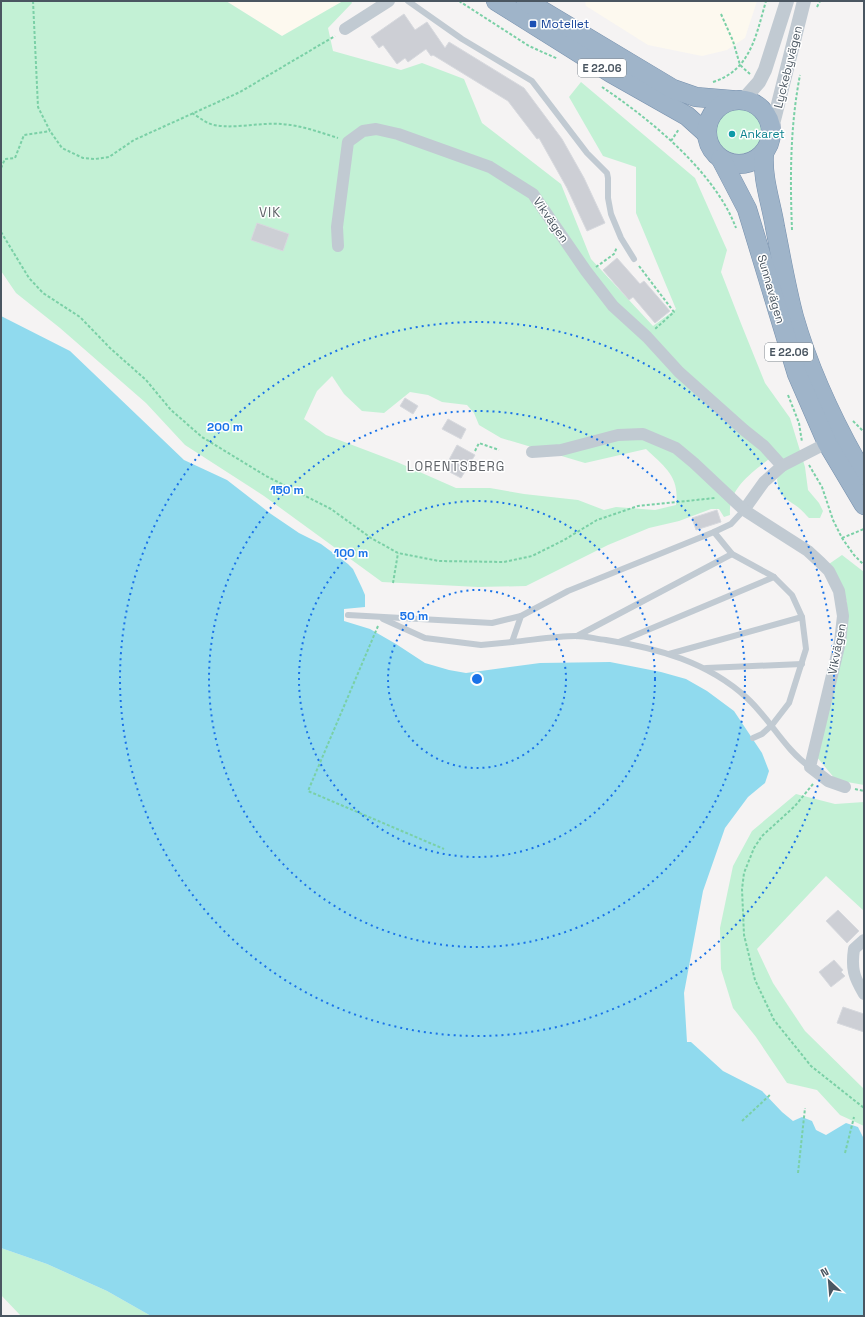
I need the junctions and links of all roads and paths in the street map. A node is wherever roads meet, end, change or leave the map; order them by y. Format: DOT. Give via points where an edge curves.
graph roads {
  1 [pos="33,1"];
  2 [pos="389,1"];
  3 [pos="408,1"];
  4 [pos="459,1"];
  5 [pos="496,1"];
  6 [pos="526,1"];
  7 [pos="766,1"];
  8 [pos="787,1"];
  9 [pos="804,1"];
  10 [pos="820,1"];
  11 [pos="816,8"];
  12 [pos="721,14"];
  13 [pos="346,29"];
  14 [pos="559,60"];
  15 [pos="740,65"];
  16 [pos="801,69"];
  17 [pos="710,83"];
  18 [pos="601,86"];
  19 [pos="738,100"];
  20 [pos="192,113"];
  21 [pos="50,131"];
  22 [pos="772,132"];
  23 [pos="707,134"];
  24 [pos="348,142"];
  25 [pos="764,153"];
  26 [pos="721,159"];
  27 [pos="1,168"];
  28 [pos="1,232"];
  29 [pos="792,232"];
  30 [pos="738,236"];
  31 [pos="621,238"];
  32 [pos="338,246"];
  33 [pos="634,259"];
  34 [pos="586,271"];
  35 [pos="647,337"];
  36 [pos="786,388"];
  37 [pos="850,417"];
  38 [pos="864,432"];
  39 [pos="828,443"];
  40 [pos="499,450"];
  41 [pos="475,451"];
  42 [pos="532,452"];
  43 [pos="805,454"];
  44 [pos="782,466"];
  45 [pos="864,475"];
  46 [pos="731,497"];
  47 [pos="864,505"];
  48 [pos="744,510"];
  49 [pos="864,529"];
  50 [pos="714,532"];
  51 [pos="842,538"];
  52 [pos="398,553"];
  53 [pos="732,554"];
  54 [pos="864,565"];
  55 [pos="774,578"];
  56 [pos="393,583"];
  57 [pos="348,615"];
  58 [pos="521,616"];
  59 [pos="378,617"];
  60 [pos="802,617"];
  61 [pos="378,626"];
  62 [pos="577,636"];
  63 [pos="512,642"];
  64 [pos="618,642"];
  65 [pos="668,654"];
  66 [pos="802,664"];
  67 [pos="706,668"];
  68 [pos="772,725"];
  69 [pos="753,738"];
  70 [pos="810,767"];
  71 [pos="820,775"];
  72 [pos="845,787"];
  73 [pos="444,849"];
  74 [pos="864,940"];
  75 [pos="864,994"];
  76 [pos="772,1094"];
  77 [pos="805,1108"];
  78 [pos="864,1108"];
  79 [pos="854,1117"];
  80 [pos="742,1121"];
  81 [pos="845,1153"];
  82 [pos="798,1173"];
  1 -- 21 [label="path" via="38,107"];
  2 -- 13 [label="street"];
  3 -- 31 [label="lane" via="462,39 532,81 587,153 607,173 611,214"];
  4 -- 14 [label="path" via="529,46"];
  5 -- 23 [label="highway, E 22.06" via="611,73 687,116"];
  6 -- 19 [label="highway, E 22.06" via="673,89 696,97"];
  7 -- 15 [label="path" via="749,55"];
  8 -- 19 [label="street, Lyckebyvägen" via="765,70 759,82"];
  9 -- 22 [label="street, Lyckebyvägen"];
  10 -- 11 [label="path"];
  12 -- 15 [label="path"];
  13 -- 20 [label="path" via="240,92"];
  15 -- 17 [label="path" via="721,79"];
  16 -- 29 [label="path" via="791,141"];
  18 -- 30 [label="path" via="685,154 724,203"];
  19 -- 22 [label="highway, E 22.06" via="752,102 764,111"];
  19 -- 23 [label="highway" via="722,104 713,113"];
  20 -- 21 [label="path" via="134,140 109,157 95,160 83,158 62,148"];
  20 -- 24 [label="path" via="208,123 221,126 283,124 310,129"];
  21 -- 27 [label="path" via="24,135 15,158 5,159"];
  22 -- 25 [label="highway, E 22.06"];
  23 -- 26 [label="highway, E 22.06" via="711,148"];
  24 -- 32 [label="street" via="337,227"];
  24 -- 34 [label="street, Vikvägen" via="363,131 376,129 398,134 490,167 533,194"];
  25 -- 26 [label="highway" via="751,162 741,164"];
  25 -- 45 [label="highway, Sunnavägen / E 22.06" via="764,181 800,336 825,402"];
  26 -- 39 [label="highway, Sunnavägen / E 22.06" via="747,210 789,354 806,398"];
  28 -- 52 [label="path" via="29,278 43,294 80,317 146,380 171,410 202,437 266,476 331,509 371,538"];
  31 -- 33 [label="lane"];
  31 -- 34 [label="path" via="614,254 595,268"];
  33 -- 35 [label="path" via="674,312"];
  34 -- 35 [label="street, Vikvägen" via="613,306"];
  35 -- 44 [label="street, Vikvägen" via="679,372 764,446"];
  36 -- 43 [label="path" via="799,423"];
  37 -- 38 [label="path"];
  39 -- 43 [label="street"];
  39 -- 47 [label="highway, Sunnavägen / E 22.06"];
  40 -- 41 [label="path" via="479,443"];
  42 -- 46 [label="street, Vikvägen" via="561,450 618,435 643,434 676,448"];
  43 -- 44 [label="street"];
  43 -- 51 [label="path" via="822,487"];
  44 -- 48 [label="street" via="764,482"];
  46 -- 48 [label="street, Vikvägen"];
  46 -- 52 [label="path" via="638,506 597,520 532,556 504,562 438,561"];
  48 -- 50 [label="lane" via="731,524"];
  48 -- 70 [label="street, Vikvägen" via="816,557 829,571 842,600 840,642"];
  49 -- 51 [label="path"];
  50 -- 53 [label="lane"];
  50 -- 58 [label="lane" via="568,592"];
  51 -- 54 [label="path"];
  52 -- 56 [label="path"];
  53 -- 55 [label="lane"];
  53 -- 62 [label="lane"];
  55 -- 60 [label="lane" via="792,595"];
  55 -- 64 [label="lane"];
  57 -- 59 [label="lane"];
  58 -- 59 [label="lane" via="492,623"];
  58 -- 63 [label="lane"];
  59 -- 63 [label="lane" via="425,638 481,645"];
  60 -- 65 [label="lane"];
  60 -- 66 [label="lane" via="806,649"];
  61 -- 73 [label="path" via="308,791"];
  62 -- 63 [label="lane"];
  62 -- 64 [label="lane"];
  64 -- 65 [label="lane" via="654,648"];
  65 -- 67 [label="lane"];
  66 -- 67 [label="lane"];
  66 -- 68 [label="lane" via="788,703"];
  67 -- 68 [label="lane" via="748,698"];
  68 -- 69 [label="lane"];
  68 -- 70 [label="lane" via="801,761"];
  70 -- 71 [label="street"];
  71 -- 72 [label="street"];
  71 -- 78 [label="path" via="795,806 762,836 754,848 744,873 742,889 744,935 755,980 774,1020 811,1066"];
  74 -- 75 [label="street" via="854,950 852,965 856,980"];
  76 -- 80 [label="path"];
  77 -- 82 [label="path"];
  79 -- 81 [label="path"];
}
